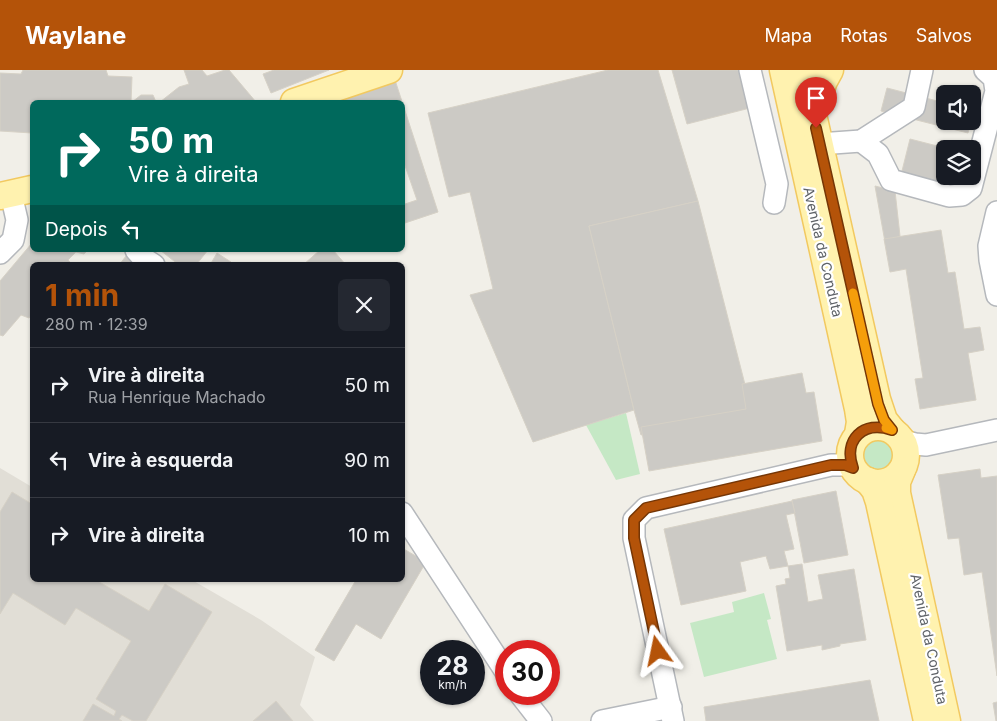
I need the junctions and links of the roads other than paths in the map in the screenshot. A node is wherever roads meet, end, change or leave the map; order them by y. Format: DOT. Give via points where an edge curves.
graph roads {
  1 [pos="390,70"];
  2 [pos="750,70"];
  3 [pos="783,70"];
  4 [pos="803,70"];
  5 [pos="830,70"];
  6 [pos="922,70"];
  7 [pos="985,70"];
  8 [pos="300,100"];
  9 [pos="813,112"];
  10 [pos="861,141"];
  11 [pos="819,144"];
  12 [pos="9,194"];
  13 [pos="774,203"];
  14 [pos="997,212"];
  15 [pos="30,216"];
  16 [pos="6,246"];
  17 [pos="138,252"];
  18 [pos="149,262"];
  19 [pos="997,295"];
  20 [pos="997,430"];
  21 [pos="906,449"];
  22 [pos="853,460"];
  23 [pos="405,518"];
  24 [pos="495,655"];
  25 [pos="528,705"];
  26 [pos="672,714"];
  27 [pos="538,720"];
  28 [pos="602,721"];
  29 [pos="927,721"];
  30 [pos="947,721"];
  1 -- 8 [label="main road"];
  2 -- 13 [label="street" via="777,184"];
  3 -- 22 [label="main road, Avenida da Conduta" via="858,409 860,422"];
  4 -- 9 [label="main road, Avenida da Conduta"];
  5 -- 9 [label="main road"];
  6 -- 10 [label="street" via="914,108"];
  7 -- 10 [label="street" via="994,78 996,91 971,188 962,195 949,196 890,180 878,154"];
  9 -- 11 [label="main road, Avenida da Conduta"];
  10 -- 11 [label="street"];
  11 -- 21 [label="main road, Avenida da Conduta" via="878,404 884,420"];
  12 -- 16 [label="street" via="16,220"];
  14 -- 19 [label="street" via="990,260"];
  15 -- 16 [label="street"];
  17 -- 18 [label="street"];
  20 -- 21 [label="street"];
  21 -- 22 [label="main road" via="895,477 887,482 877,483"];
  21 -- 22 [label="main road" via="884,427 874,427 866,429"];
  21 -- 30 [label="main road, Avenida da Conduta" via="897,493"];
  22 -- 26 [label="street" via="646,508 634,520 634,538"];
  22 -- 29 [label="main road, Avenida da Conduta" via="875,490 879,502"];
  23 -- 24 [label="street"];
  25 -- 27 [label="street"];
  26 -- 28 [label="street"];
}
